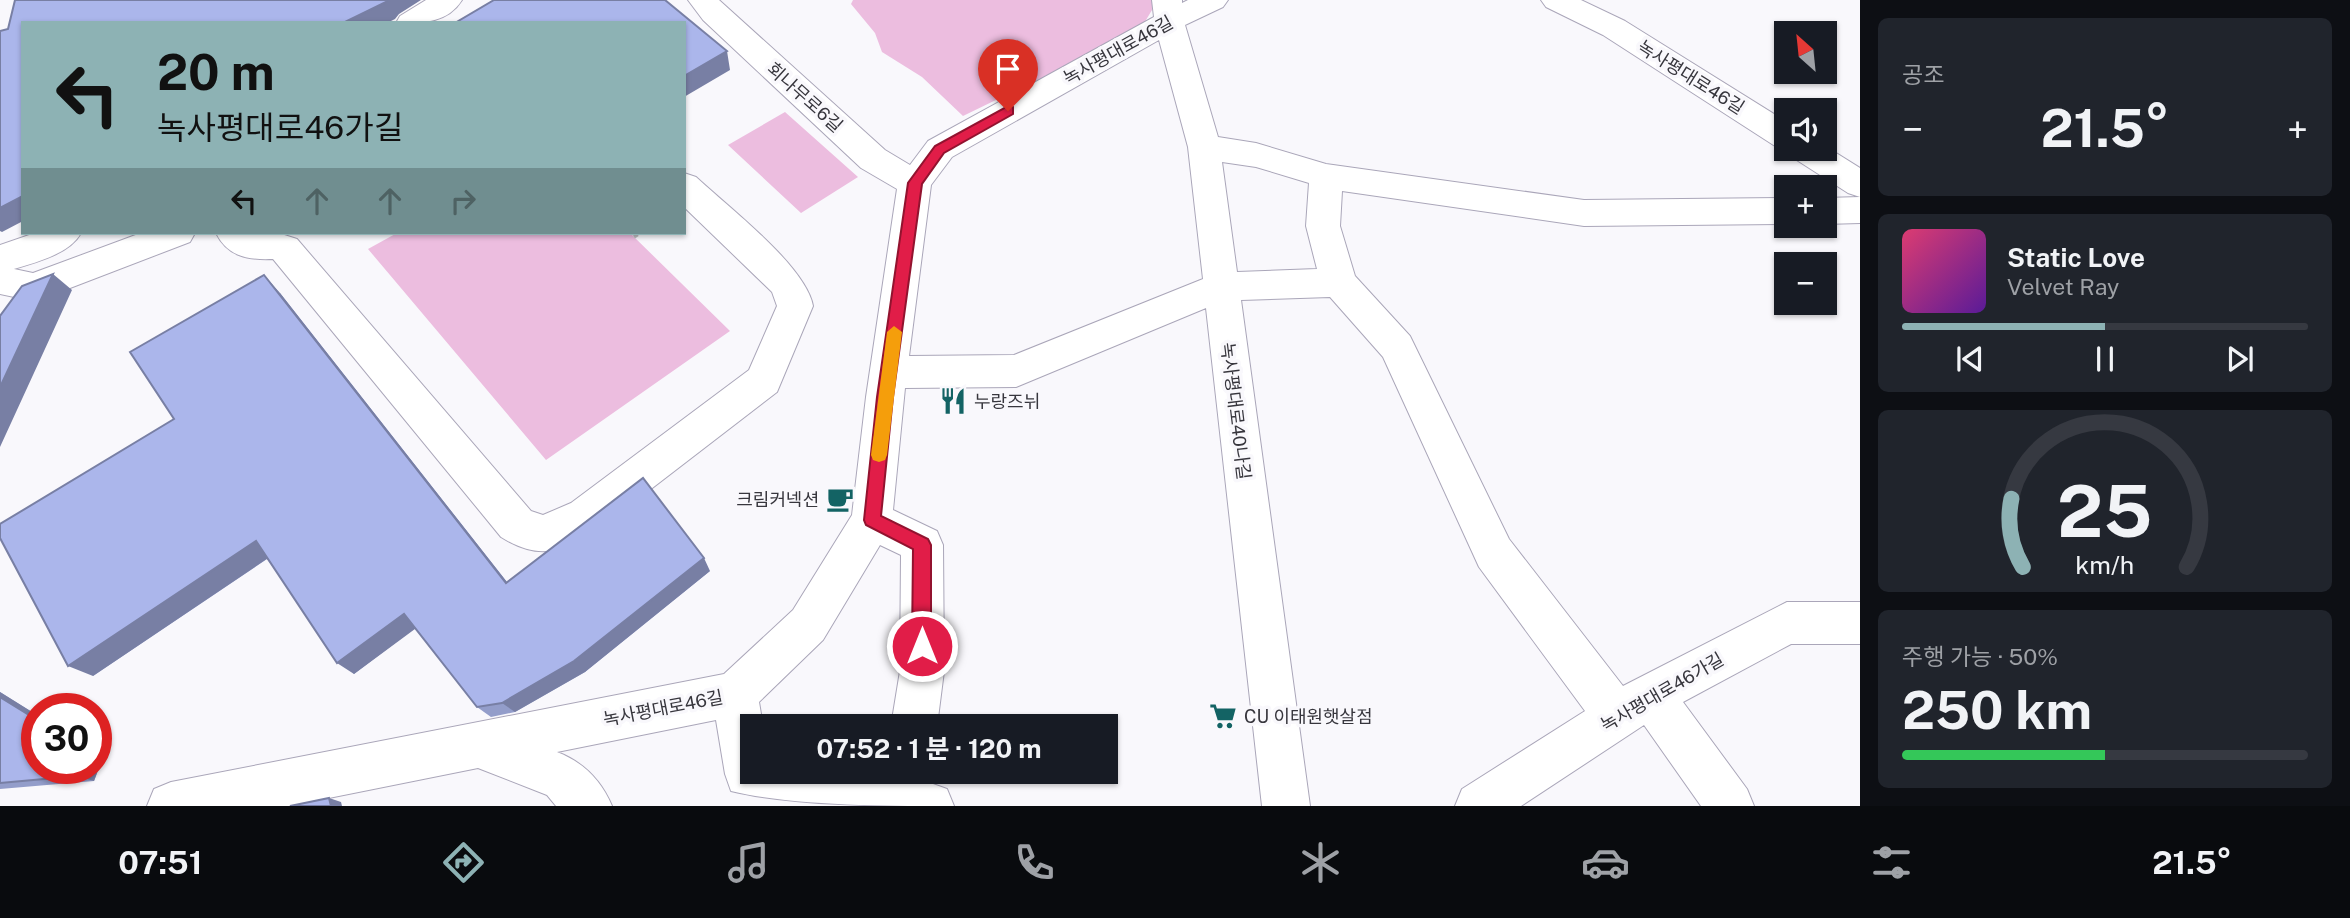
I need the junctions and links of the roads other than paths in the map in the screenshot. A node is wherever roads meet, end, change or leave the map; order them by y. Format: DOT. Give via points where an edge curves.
graph roads {
  1 [pos="447,0"];
  2 [pos="703,0"];
  3 [pos="1213,0"];
  4 [pos="1556,0"];
  5 [pos="1168,10"];
  6 [pos="414,21"];
  7 [pos="1774,130"];
  8 [pos="1204,148"];
  9 [pos="1823,161"];
  10 [pos="1326,176"];
  11 [pos="915,183"];
  12 [pos="1860,184"];
  13 [pos="686,188"];
  14 [pos="1774,211"];
  15 [pos="1837,211"];
  16 [pos="1860,211"];
  17 [pos="60,235"];
  18 [pos="172,235"];
  19 [pos="236,235"];
  20 [pos="0,259"];
  21 [pos="0,280"];
  22 [pos="1339,282"];
  23 [pos="1220,287"];
  24 [pos="889,372"];
  25 [pos="872,520"];
  26 [pos="1860,623"];
  27 [pos="734,694"];
  28 [pos="1633,706"];
  29 [pos="916,714"];
  30 [pos="475,744"];
  31 [pos="914,792"];
  32 [pos="171,806"];
  33 [pos="588,806"];
  34 [pos="1286,806"];
  35 [pos="1479,806"];
  36 [pos="1730,806"];
  1 -- 6 [label="street"];
  2 -- 11 [label="street, 회나무로6길" via="873,159"];
  3 -- 5 [label="street, 녹사평대로46길"];
  4 -- 7 [label="street, 녹사평대로46길" via="1614,28"];
  5 -- 8 [label="street, 녹사평대로40나길"];
  5 -- 11 [label="street, 녹사평대로46길" via="940,149"];
  8 -- 10 [label="street" via="1256,155"];
  8 -- 23 [label="street, 녹사평대로40나길"];
  9 -- 12 [label="street"];
  10 -- 14 [label="street" via="1584,213"];
  10 -- 22 [label="street" via="1323,226"];
  11 -- 24 [label="street, 녹사평대로46길"];
  13 -- 19 [label="street" via="785,282 795,306 764,381 585,516 543,536 516,524 293,256 274,245 250,246"];
  15 -- 16 [label="street"];
  17 -- 20 [label="street"];
  18 -- 21 [label="street" via="44,285"];
  22 -- 23 [label="street"];
  22 -- 28 [label="street" via="1397,347 1494,553"];
  23 -- 24 [label="street" via="1016,371"];
  23 -- 34 [label="street, 녹사평대로40나길"];
  24 -- 25 [label="street, 녹사평대로46길"];
  25 -- 27 [label="street, 녹사평대로46길" via="808,625"];
  25 -- 29 [label="street" via="922,545 922,671"];
  26 -- 28 [label="street, 녹사평대로46가길" via="1787,624"];
  27 -- 30 [label="street, 녹사평대로46길"];
  27 -- 31 [label="street" via="748,774"];
  28 -- 35 [label="street, 녹사평대로46가길"];
  28 -- 36 [label="street"];
  30 -- 32 [label="street, 녹사평대로46길"];
  30 -- 33 [label="street" via="563,778"];
}
